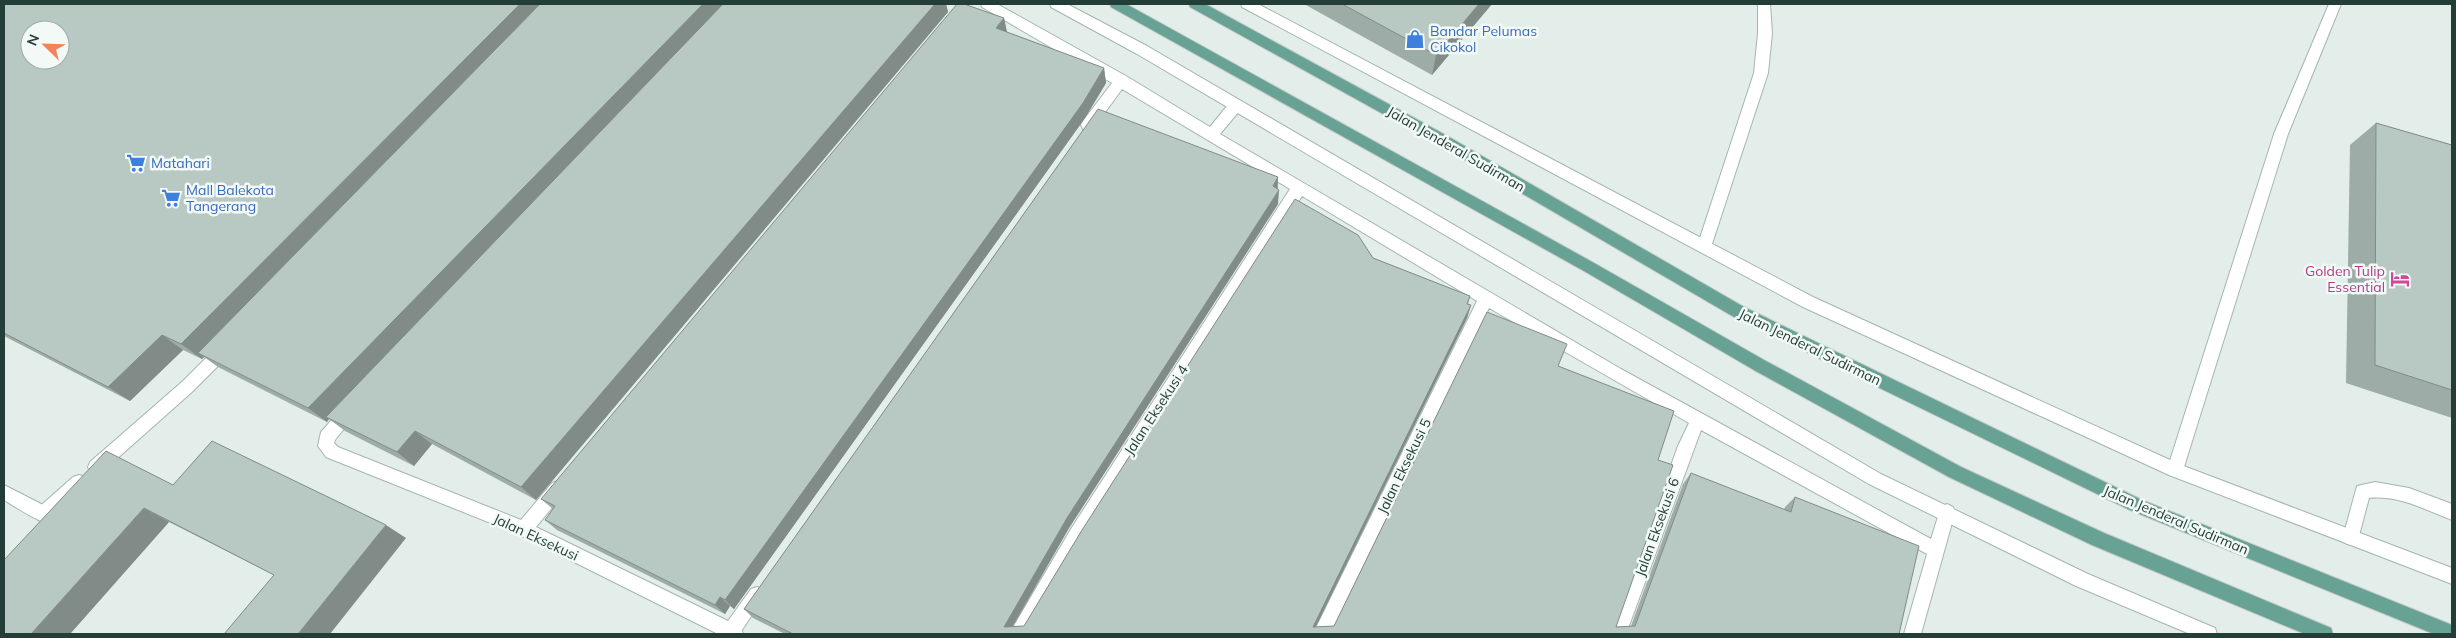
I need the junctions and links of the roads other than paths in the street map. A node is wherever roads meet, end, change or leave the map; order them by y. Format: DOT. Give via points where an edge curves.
graph roads {
  1 [pos="988,4"];
  2 [pos="1056,4"];
  3 [pos="1116,4"];
  4 [pos="1195,4"];
  5 [pos="1247,4"];
  6 [pos="1764,4"];
  7 [pos="2334,4"];
  8 [pos="1121,80"];
  9 [pos="1236,105"];
  10 [pos="1082,134"];
  11 [pos="1212,134"];
  12 [pos="1299,188"];
  13 [pos="1704,247"];
  14 [pos="1486,298"];
  15 [pos="236,337"];
  16 [pos="364,397"];
  17 [pos="1698,420"];
  18 [pos="2174,470"];
  19 [pos="568,476"];
  20 [pos="4,492"];
  21 [pos="1947,512"];
  22 [pos="2452,512"];
  23 [pos="43,514"];
  24 [pos="63,520"];
  25 [pos="524,529"];
  26 [pos="2351,537"];
  27 [pos="1935,550"];
  28 [pos="2452,576"];
  29 [pos="765,583"];
  30 [pos="2452,633"];
  31 [pos="732,634"];
  32 [pos="1017,634"];
  33 [pos="1321,634"];
  34 [pos="1618,634"];
  35 [pos="1913,634"];
  36 [pos="2210,634"];
  37 [pos="2325,634"];
  1 -- 8 [label="street"];
  2 -- 9 [label="street"];
  3 -- 37 [label="main road" via="1417,170 1758,365 1955,472 2098,539"];
  4 -- 30 [label="main road, Jalan Jenderal Sudirman" via="1444,141 1739,312 2136,505"];
  5 -- 13 [label="street, Jalan Jenderal Sudirman"];
  6 -- 13 [label="street" via="1761,74"];
  7 -- 18 [label="street" via="2281,134"];
  8 -- 10 [label="street"];
  8 -- 11 [label="street"];
  9 -- 11 [label="street"];
  9 -- 21 [label="street" via="1875,479"];
  11 -- 12 [label="street"];
  12 -- 14 [label="street"];
  12 -- 32 [label="street, Jalan Eksekusi 4" via="1077,534"];
  13 -- 18 [label="street, Jalan Jenderal Sudirman" via="1808,302"];
  14 -- 17 [label="street"];
  14 -- 33 [label="street, Jalan Eksekusi 5"];
  15 -- 23 [label="street" via="188,386"];
  16 -- 25 [label="street, Jalan Eksekusi" via="327,437 326,446 332,452"];
  17 -- 27 [label="street"];
  17 -- 34 [label="street, Jalan Eksekusi 6"];
  18 -- 26 [label="street, Jalan Jenderal Sudirman"];
  19 -- 25 [label="street"];
  20 -- 23 [label="street"];
  21 -- 27 [label="street"];
  21 -- 36 [label="street" via="2082,580"];
  22 -- 26 [label="street" via="2403,493 2378,489 2363,491"];
  23 -- 24 [label="street"];
  25 -- 31 [label="street, Jalan Eksekusi"];
  26 -- 28 [label="street, Jalan Jenderal Sudirman"];
  27 -- 35 [label="street"];
  29 -- 31 [label="street"];
}
